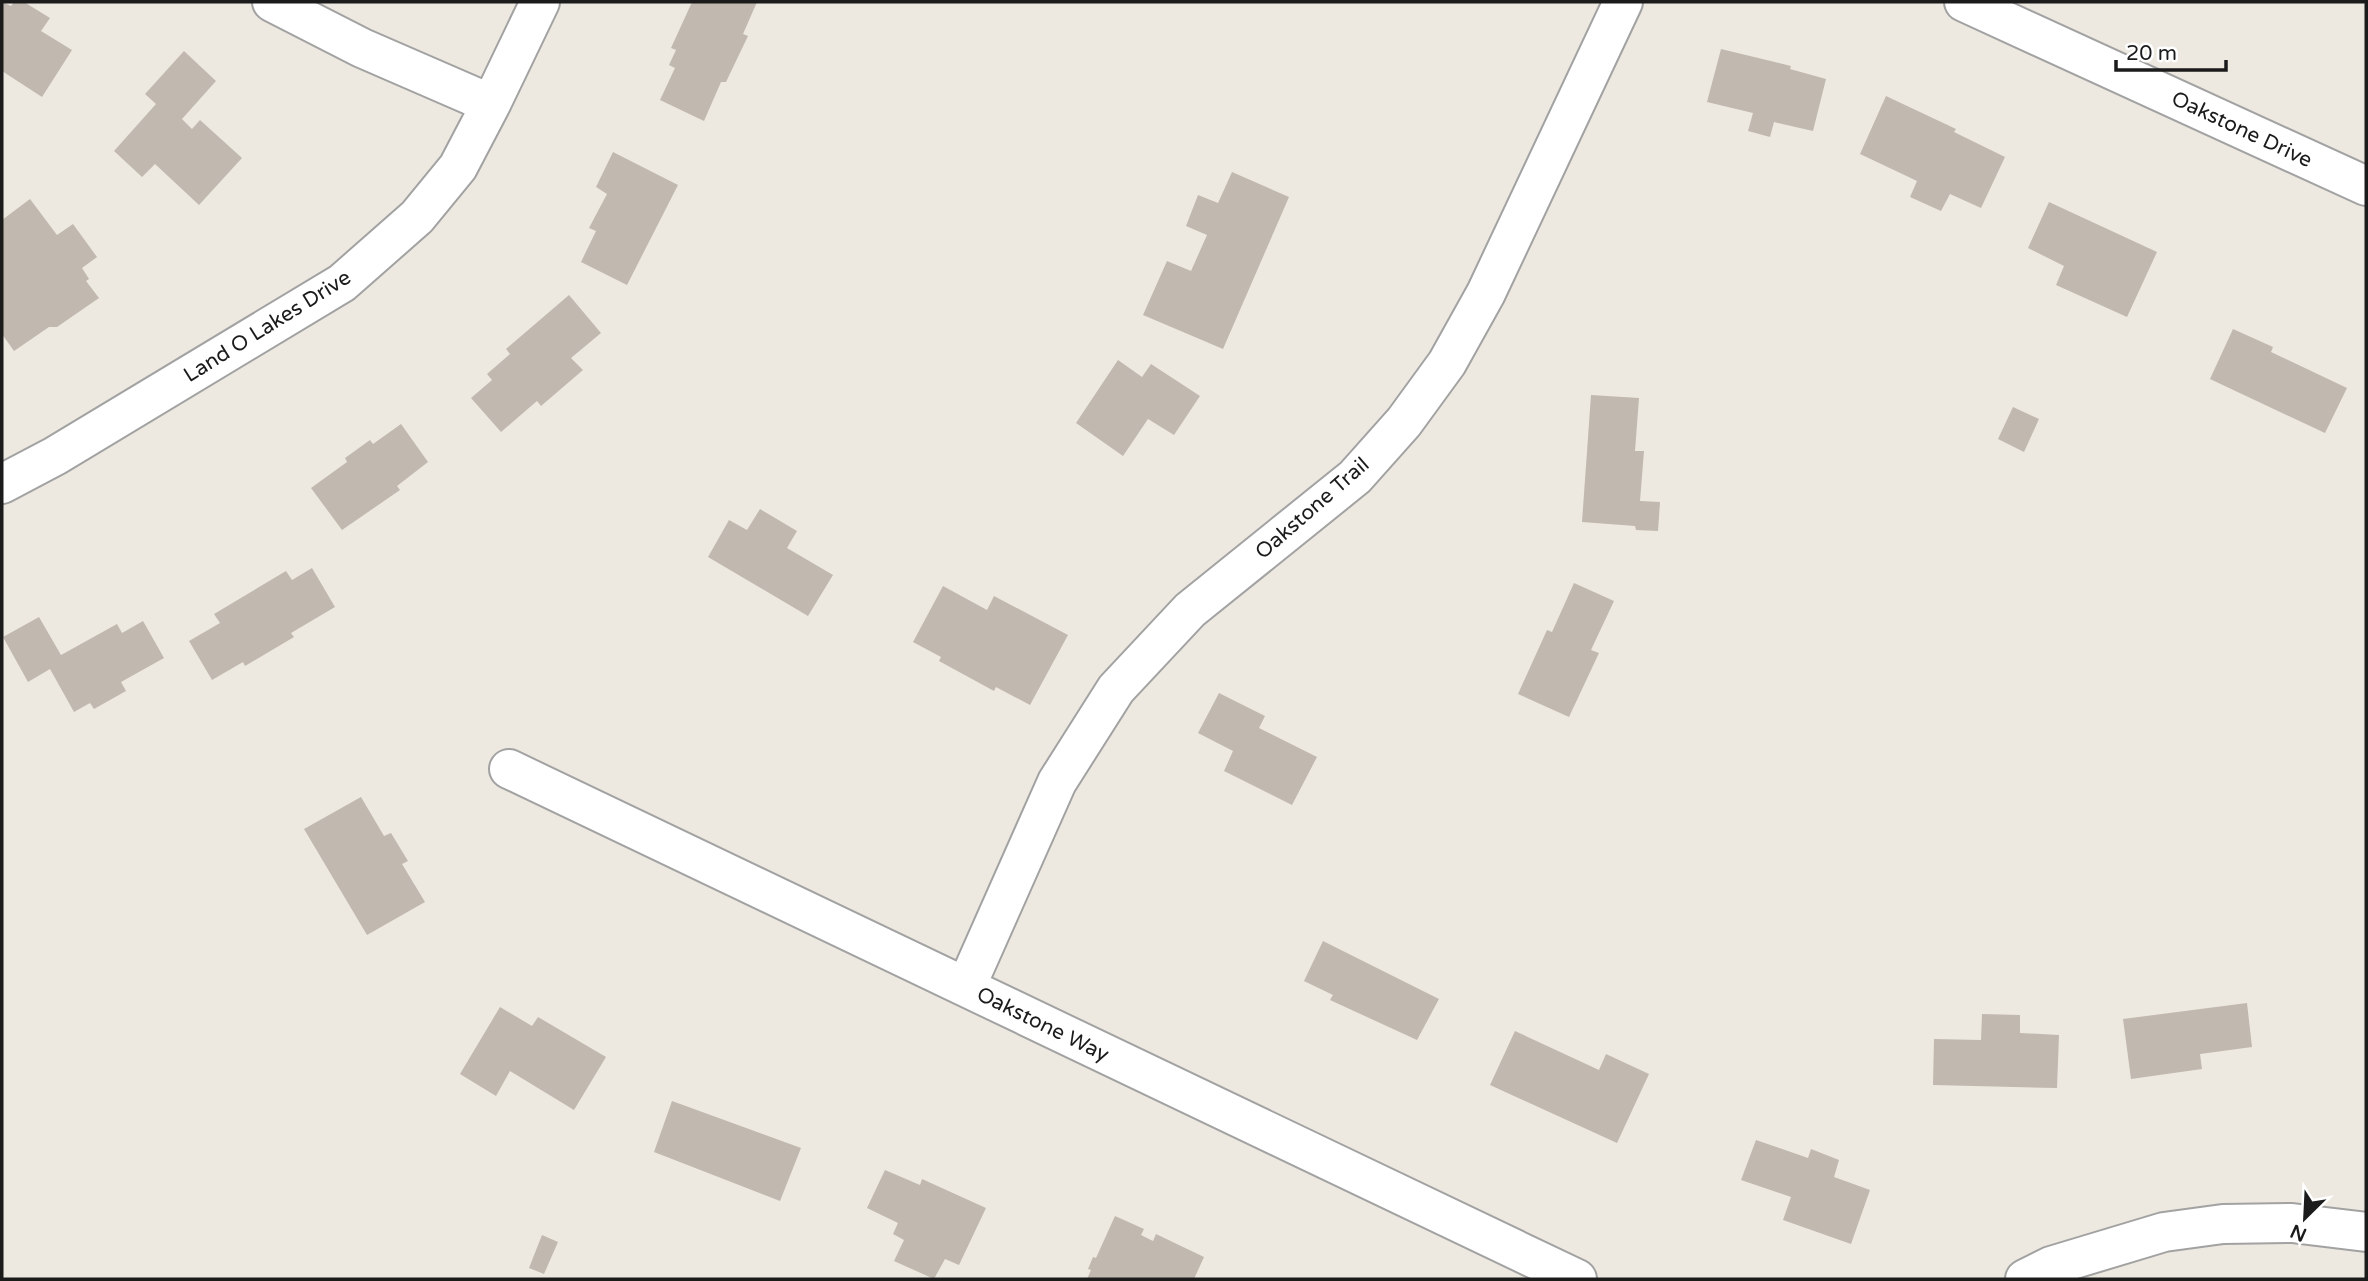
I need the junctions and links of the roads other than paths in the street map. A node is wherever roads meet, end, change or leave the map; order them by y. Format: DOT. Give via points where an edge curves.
graph roads {
  1 [pos="272,2"];
  2 [pos="540,2"];
  3 [pos="1623,2"];
  4 [pos="1965,2"];
  5 [pos="491,104"];
  6 [pos="2366,186"];
  7 [pos="2,484"];
  8 [pos="509,769"];
  9 [pos="966,987"];
  10 [pos="2366,1232"];
  11 [pos="1577,1279"];
  12 [pos="2025,1279"];
  1 -- 5 [label="street" via="362,48"];
  2 -- 5 [label="street, Land O Lakes Drive"];
  3 -- 9 [label="street, Oakstone Trail" via="1486,293 1447,363 1404,422 1354,477 1190,610 1116,689 1057,782"];
  4 -- 6 [label="street, Oakstone Drive"];
  5 -- 7 [label="street, Land O Lakes Drive" via="458,167 417,217 342,283"];
  8 -- 9 [label="street, Oakstone Way"];
  9 -- 11 [label="street, Oakstone Way"];
  10 -- 12 [label="street" via="2292,1223 2223,1224 2164,1232 2051,1265"];
}
